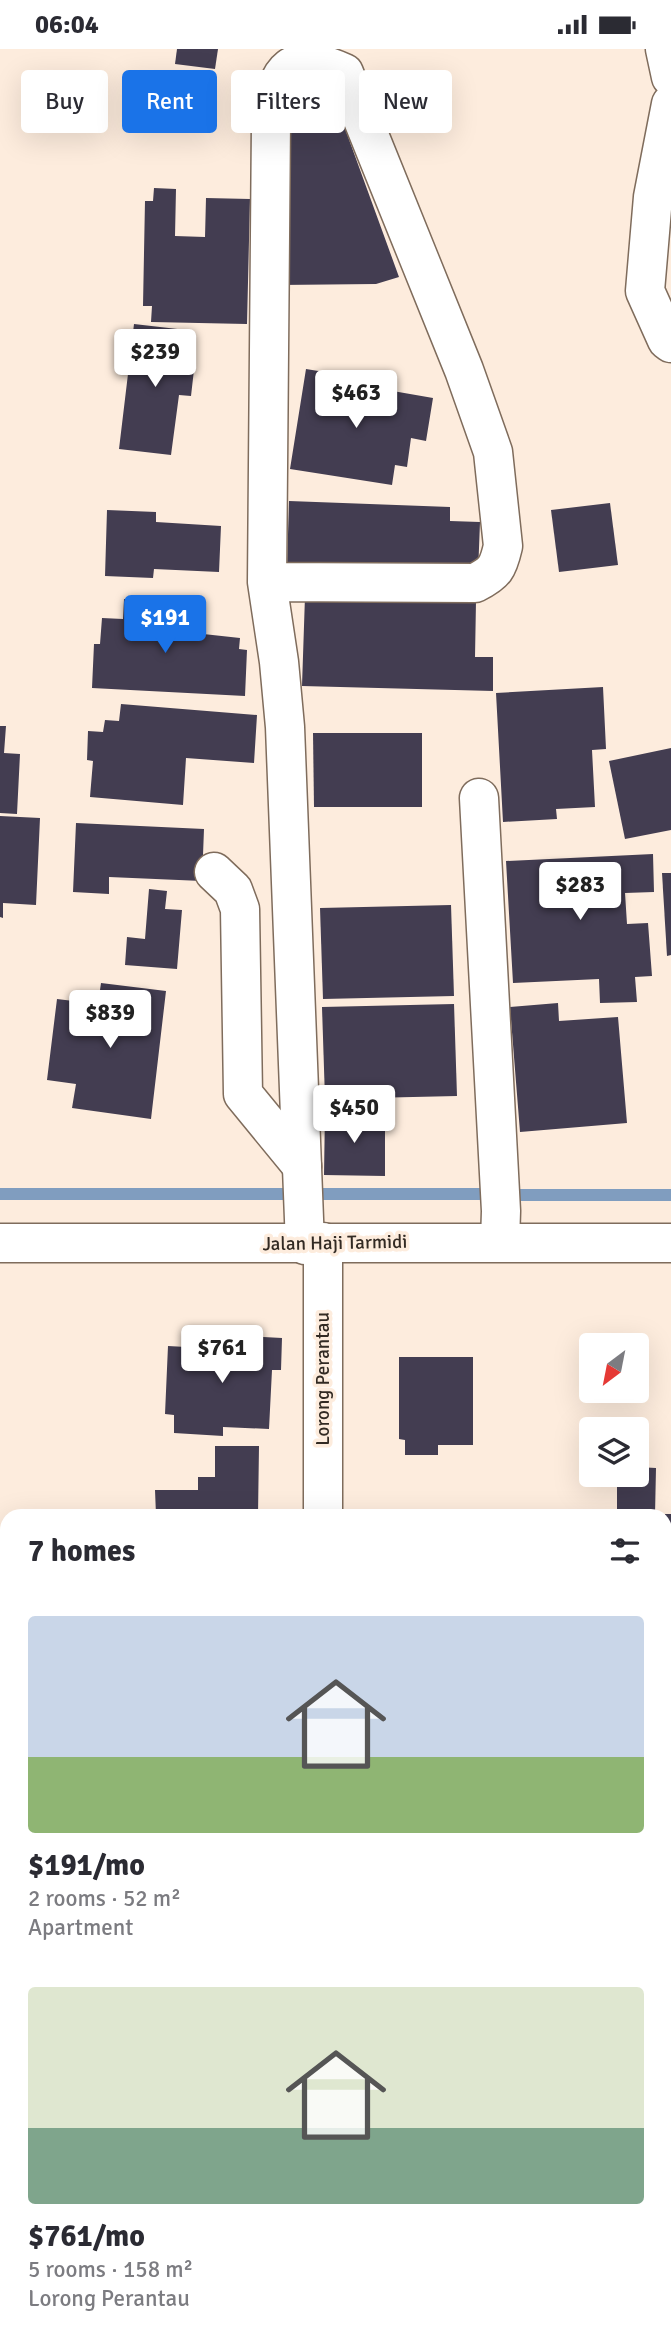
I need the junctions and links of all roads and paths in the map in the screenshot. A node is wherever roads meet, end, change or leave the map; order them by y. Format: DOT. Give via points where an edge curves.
graph roads {
  1 [pos="665,49"];
  2 [pos="671,76"];
  3 [pos="671,104"];
  4 [pos="671,343"];
  5 [pos="267,582"];
  6 [pos="480,798"];
  7 [pos="215,872"];
  8 [pos="302,1166"];
  9 [pos="310,1235"];
  10 [pos="500,1242"];
  11 [pos="0,1243"];
  12 [pos="671,1243"];
  13 [pos="323,1509"];
  1 -- 2 [label="street"];
  3 -- 4 [label="street" via="653,197 645,291"];
  5 -- 5 [label="street, Lorong Perantau" via="271,121 279,80 292,63 306,59 344,73 449,332 493,451 503,546 492,575 475,583"];
  5 -- 8 [label="street, Lorong Perantau" via="285,727"];
  6 -- 10 [label="street"];
  7 -- 8 [label="street" via="233,890 240,909 243,1094"];
  8 -- 9 [label="street, Lorong Perantau"];
  9 -- 10 [label="street, Jalan Haji Tarmidi"];
  9 -- 11 [label="street, Jalan Haji Tarmidi"];
  9 -- 13 [label="street, Lorong Perantau"];
  10 -- 12 [label="street, Jalan Haji Tarmidi"];
}
